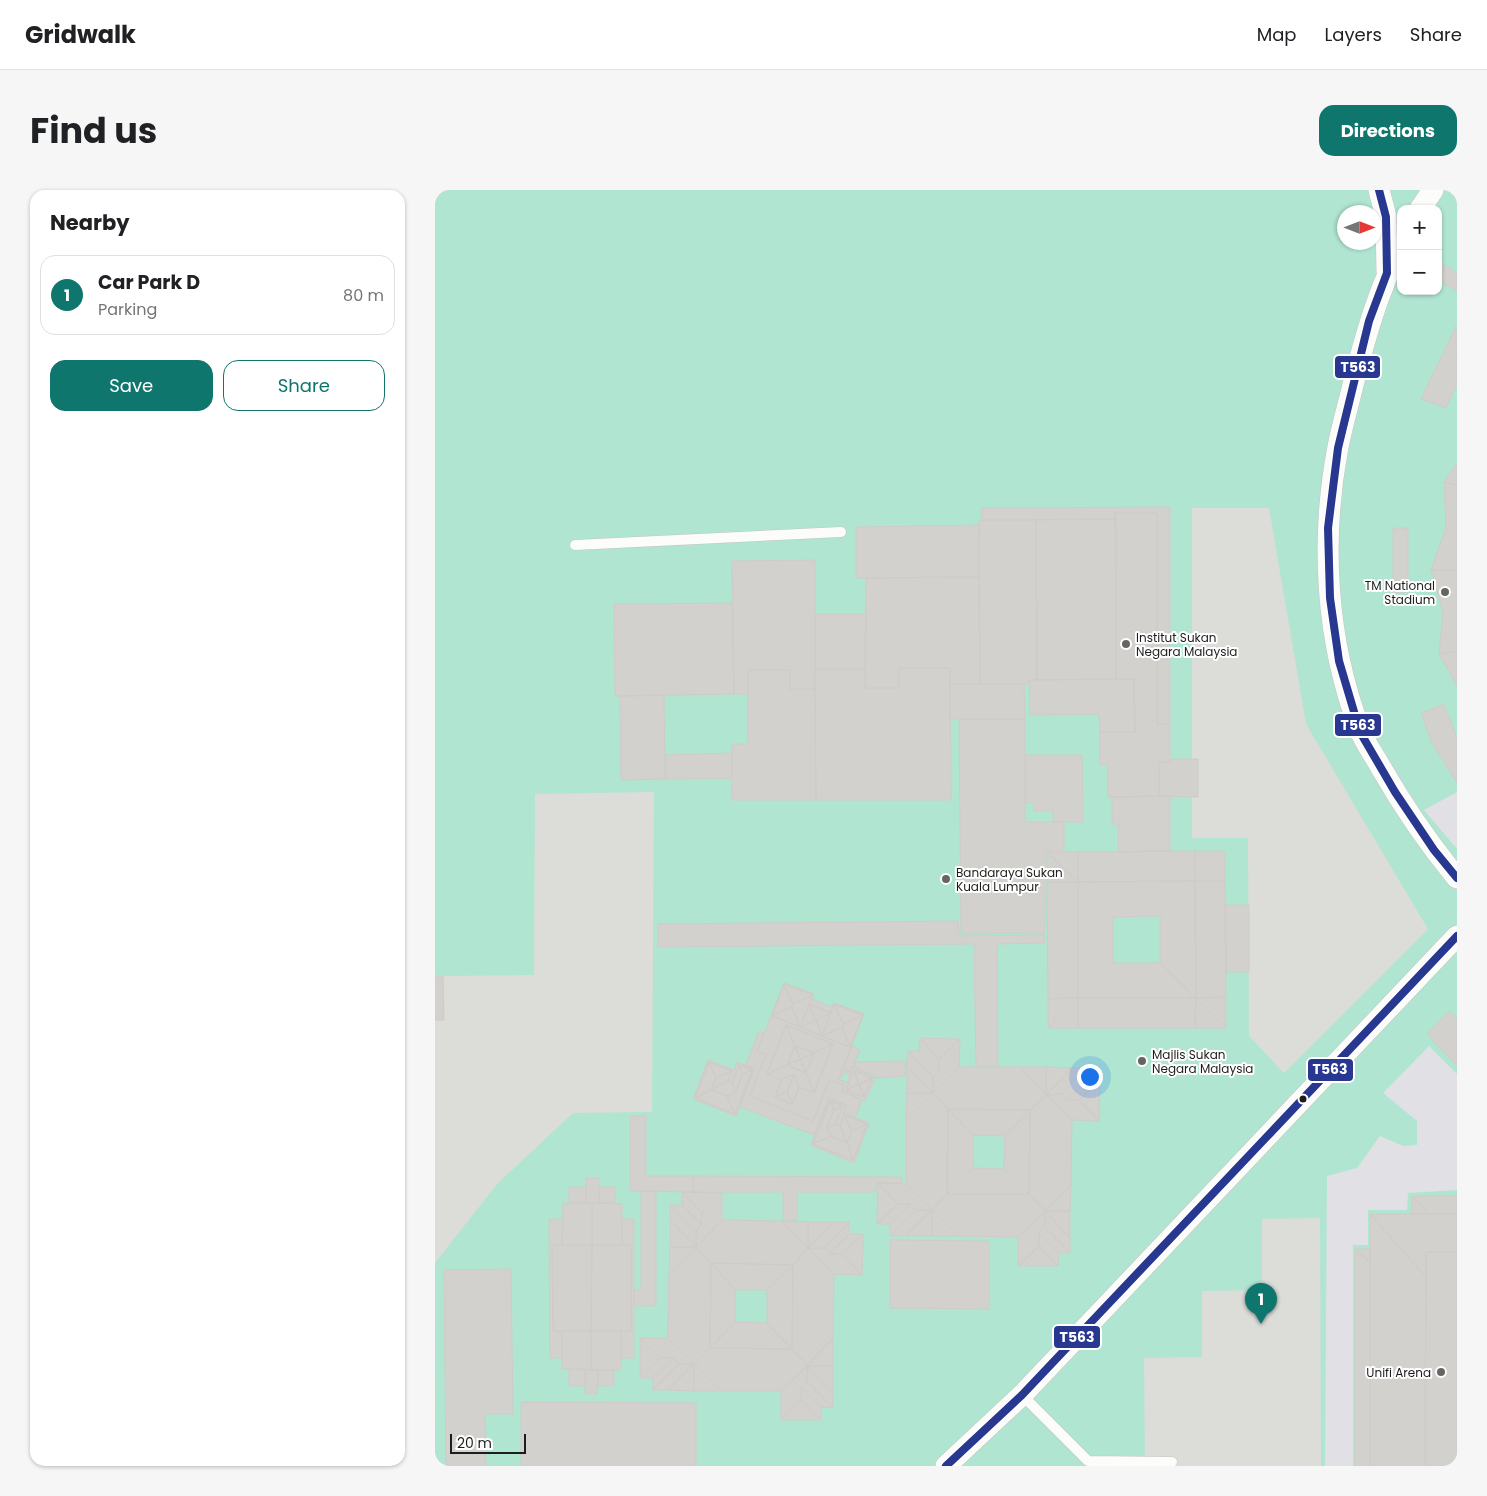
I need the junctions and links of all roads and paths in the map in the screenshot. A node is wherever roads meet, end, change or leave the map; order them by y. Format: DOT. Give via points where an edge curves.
graph roads {
  1 [pos="1379,190"];
  2 [pos="1433,190"];
  3 [pos="1423,205"];
  4 [pos="1399,250"];
  5 [pos="1387,274"];
  6 [pos="841,532"];
  7 [pos="575,545"];
  8 [pos="1457,878"];
  9 [pos="1457,936"];
  10 [pos="1022,1395"];
  11 [pos="1172,1462"];
  12 [pos="946,1466"];
  1 -- 5 [label="street" via="1386,217"];
  2 -- 3 [label="street"];
  4 -- 5 [label="street"];
  5 -- 8 [label="street" via="1369,321 1338,448 1328,528 1330,598 1339,661 1361,732 1395,792"];
  6 -- 7 [label="lane"];
  9 -- 10 [label="street"];
  10 -- 11 [label="lane" via="1089,1461"];
  10 -- 12 [label="street"];
}
